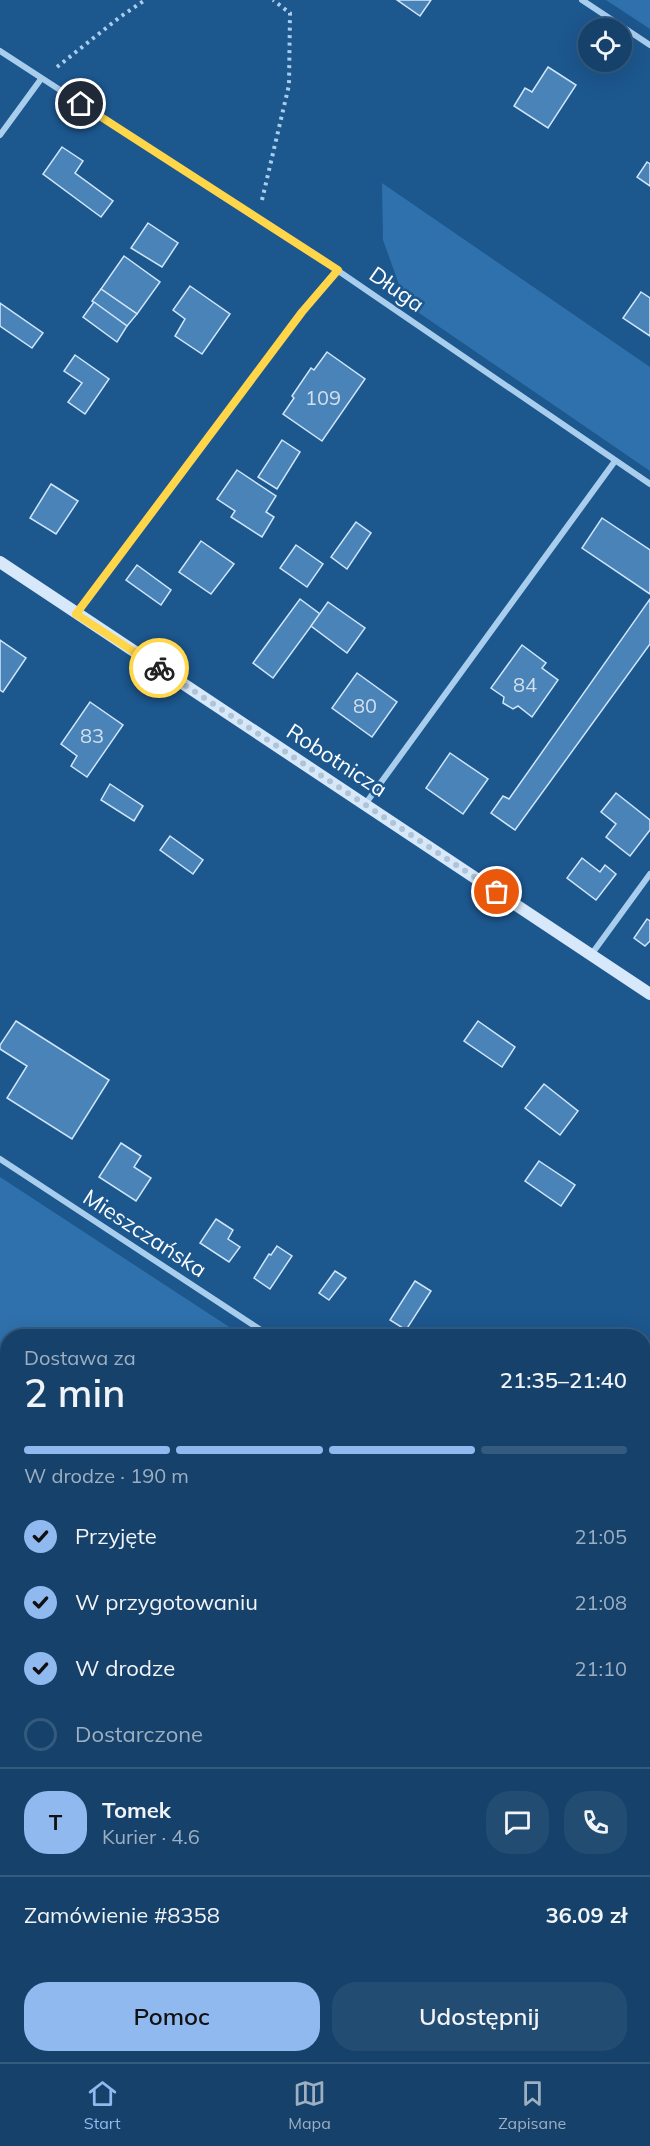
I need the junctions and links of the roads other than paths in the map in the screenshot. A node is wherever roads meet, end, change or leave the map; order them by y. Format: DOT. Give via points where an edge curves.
graph roads {
  1 [pos="582,0"];
  2 [pos="650,45"];
  3 [pos="0,51"];
  4 [pos="41,79"];
  5 [pos="0,135"];
  6 [pos="338,270"];
  7 [pos="615,460"];
  8 [pos="650,484"];
  9 [pos="0,562"];
  10 [pos="76,614"];
  11 [pos="366,803"];
  12 [pos="650,874"];
  13 [pos="591,955"];
  14 [pos="650,994"];
  15 [pos="0,1159"];
  16 [pos="259,1329"];
  1 -- 2 [label="street"];
  3 -- 4 [label="street, Długa"];
  4 -- 5 [label="street"];
  4 -- 6 [label="street, Długa"];
  6 -- 7 [label="street, Długa"];
  6 -- 10 [label="street" via="302,312"];
  7 -- 8 [label="street, Długa"];
  7 -- 11 [label="street"];
  9 -- 10 [label="street, Robotnicza"];
  10 -- 11 [label="street, Robotnicza"];
  11 -- 13 [label="street, Robotnicza"];
  12 -- 13 [label="street"];
  13 -- 14 [label="street, Robotnicza"];
  15 -- 16 [label="street, Mieszczańska"];
}
